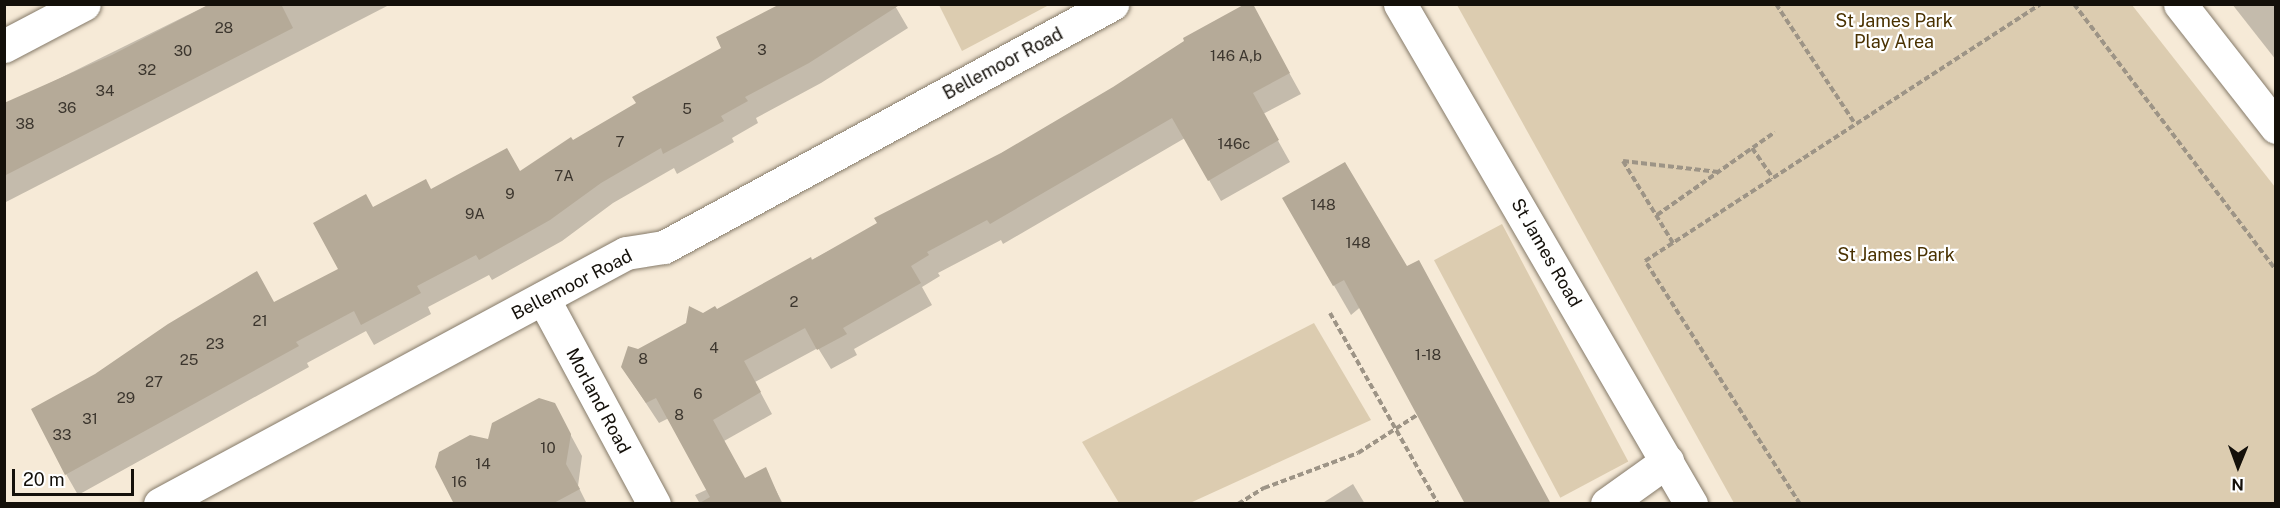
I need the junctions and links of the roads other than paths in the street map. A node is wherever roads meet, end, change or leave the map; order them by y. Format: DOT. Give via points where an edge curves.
graph roads {
  1 [pos="84,4"];
  2 [pos="1112,4"];
  3 [pos="1400,4"];
  4 [pos="2180,4"];
  5 [pos="4,46"];
  6 [pos="2276,127"];
  7 [pos="543,298"];
  8 [pos="1667,461"];
  9 [pos="160,504"];
  10 [pos="654,504"];
  11 [pos="1607,504"];
  12 [pos="1691,504"];
  1 -- 5 [label="street"];
  2 -- 7 [label="street, Bellemoor Road" via="663,247 626,253"];
  3 -- 8 [label="street, St James Road"];
  4 -- 6 [label="street"];
  7 -- 9 [label="street, Bellemoor Road"];
  7 -- 10 [label="street, Morland Road"];
  8 -- 11 [label="street"];
  8 -- 12 [label="street, St James Road"];
}
